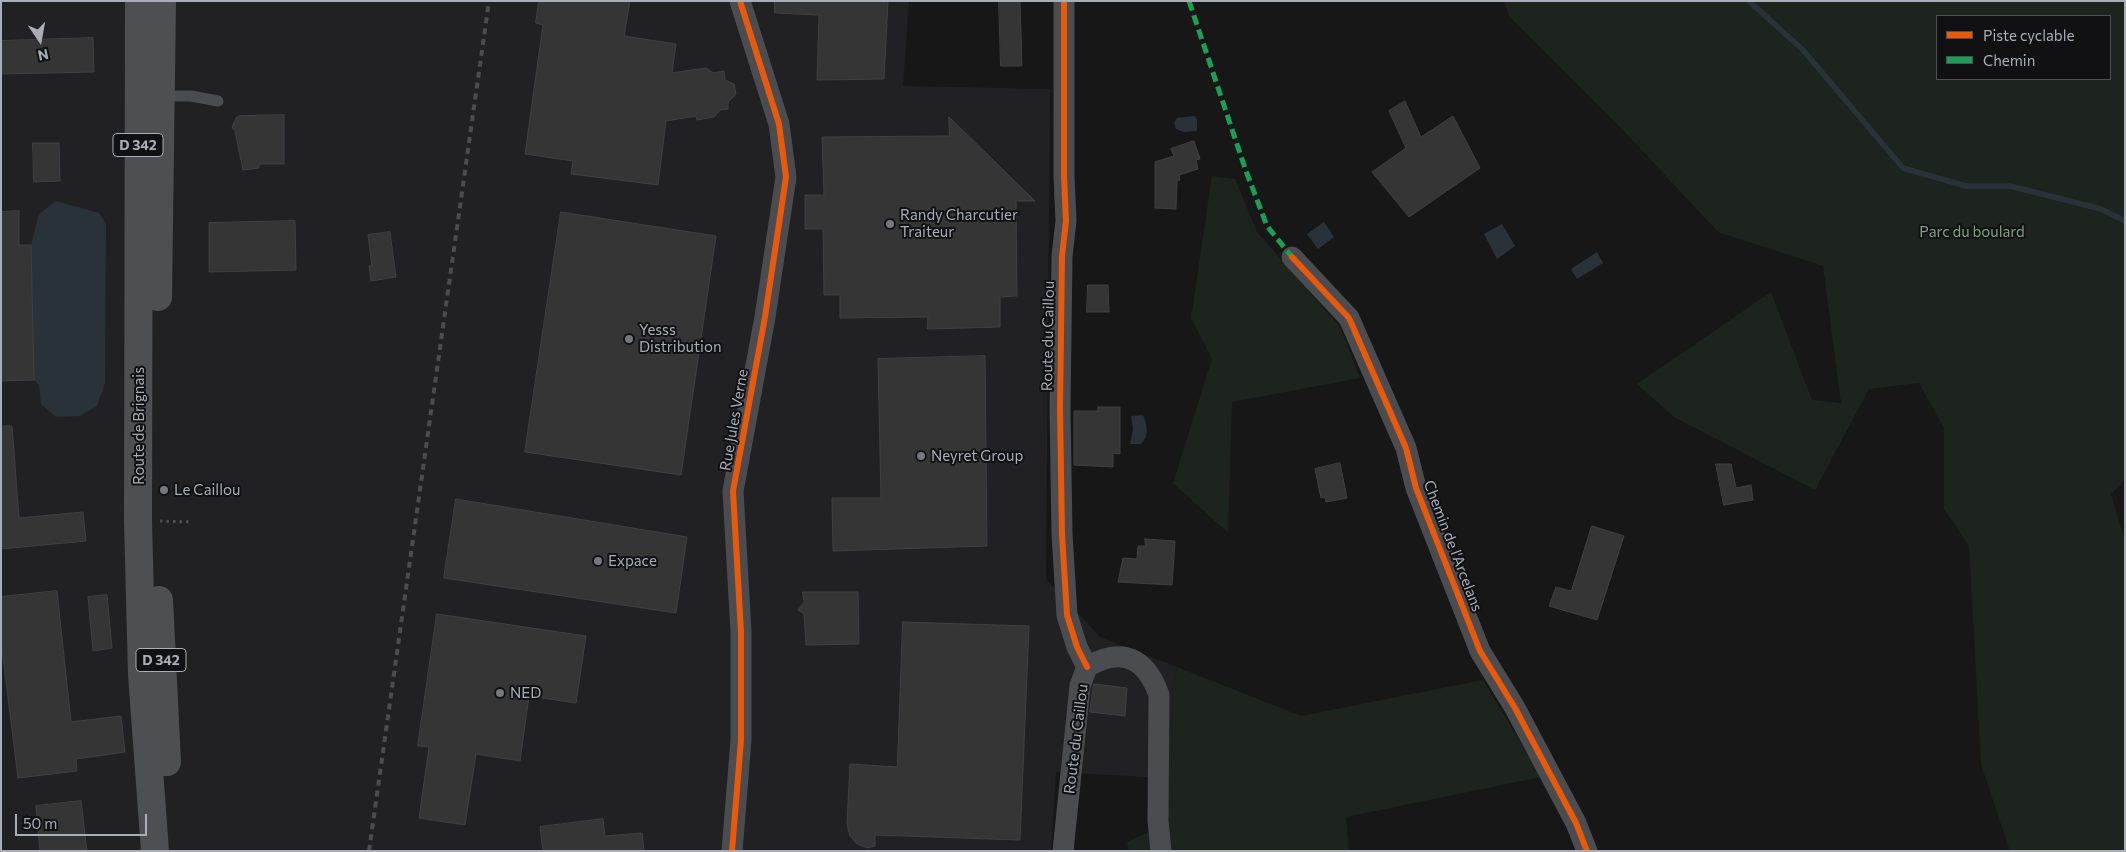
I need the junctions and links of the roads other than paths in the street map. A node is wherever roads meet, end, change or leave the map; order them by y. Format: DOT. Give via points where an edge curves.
graph roads {
  1 [pos="139,1"];
  2 [pos="162,1"];
  3 [pos="740,1"];
  4 [pos="1064,1"];
  5 [pos="150,96"];
  6 [pos="218,101"];
  7 [pos="1292,257"];
  8 [pos="1087,667"];
  9 [pos="155,851"];
  10 [pos="174,851"];
  11 [pos="732,851"];
  12 [pos="1063,851"];
  13 [pos="1160,851"];
  14 [pos="1587,851"];
  1 -- 5 [label="main road, Route de Brignais / D 342"];
  2 -- 5 [label="main road, Route de Brignais / D 342"];
  3 -- 11 [label="street, Rue Jules Verne" via="780,124 786,178 734,491 741,632 741,740"];
  4 -- 8 [label="street, Route du Caillou" via="1066,221 1062,256 1060,408 1062,534 1067,615"];
  5 -- 6 [label="lane" via="191,96"];
  5 -- 9 [label="main road, Route de Brignais / D 342" via="138,521 141,665"];
  5 -- 10 [label="main road, Route de Brignais / D 342" via="158,209 157,521 162,677"];
  7 -- 14 [label="street, Chemin de l'Arcelans" via="1349,318 1406,448 1416,488 1480,651 1520,717 1576,823"];
  8 -- 12 [label="street, Route du Caillou" via="1080,686"];
  8 -- 13 [label="street" via="1101,658 1124,657 1140,663 1153,677 1159,695"];
}
